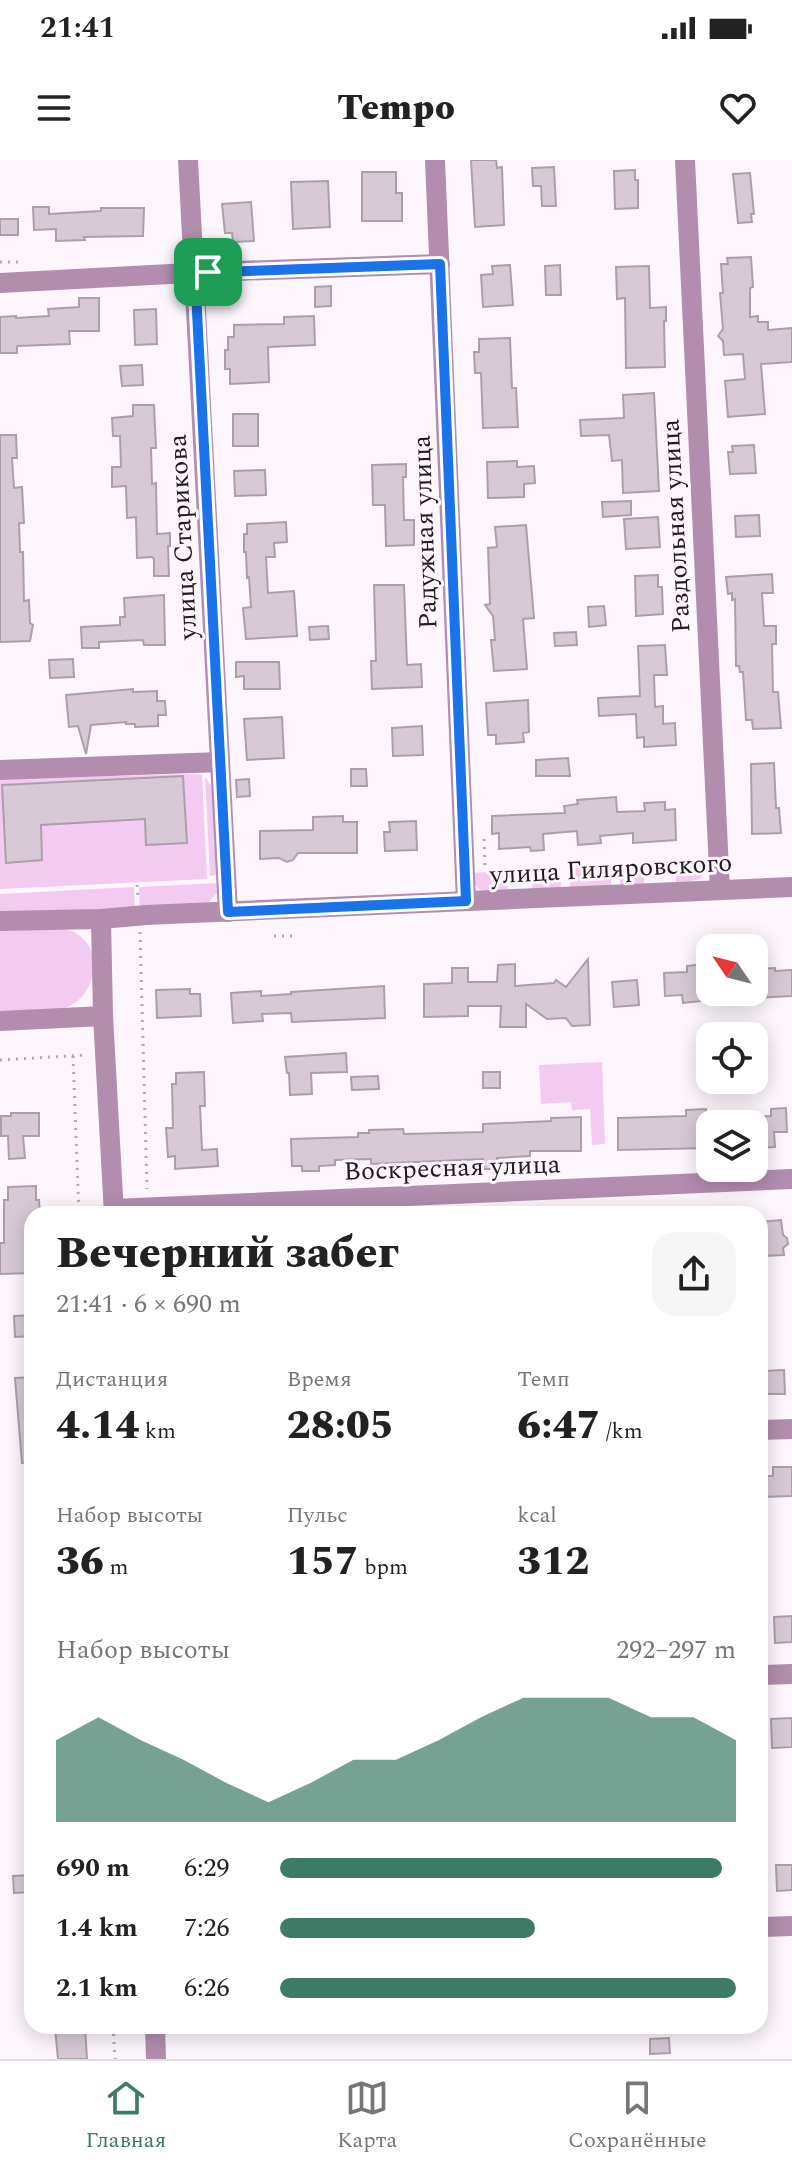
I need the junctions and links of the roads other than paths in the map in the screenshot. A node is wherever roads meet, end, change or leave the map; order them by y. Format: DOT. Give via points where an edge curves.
graph roads {
  1 [pos="188,160"];
  2 [pos="435,160"];
  3 [pos="685,160"];
  4 [pos="440,264"];
  5 [pos="195,273"];
  6 [pos="0,283"];
  7 [pos="220,762"];
  8 [pos="0,770"];
  9 [pos="792,887"];
  10 [pos="720,890"];
  11 [pos="466,901"];
  12 [pos="228,912"];
  13 [pos="101,919"];
  14 [pos="0,921"];
  15 [pos="103,1016"];
  16 [pos="0,1021"];
  17 [pos="792,1179"];
  18 [pos="114,1206"];
  19 [pos="220,1206"];
  20 [pos="792,1429"];
  21 [pos="768,1430"];
  22 [pos="792,1674"];
  23 [pos="768,1675"];
  24 [pos="792,1926"];
  25 [pos="768,1927"];
  26 [pos="155,2034"];
  27 [pos="156,2059"];
  1 -- 5 [label="street, улица Старикова"];
  2 -- 4 [label="street, Радужная улица"];
  3 -- 10 [label="street, Раздольная улица"];
  4 -- 5 [label="street"];
  4 -- 11 [label="street, Радужная улица"];
  5 -- 6 [label="street"];
  5 -- 7 [label="street, улица Старикова"];
  7 -- 8 [label="street"];
  7 -- 12 [label="street, улица Старикова"];
  9 -- 10 [label="street, улица Гиляровского"];
  10 -- 11 [label="street, улица Гиляровского"];
  11 -- 12 [label="street, улица Гиляровского"];
  12 -- 13 [label="street, улица Гиляровского"];
  13 -- 14 [label="street, улица Гиляровского"];
  13 -- 15 [label="street"];
  15 -- 16 [label="street"];
  15 -- 18 [label="street"];
  17 -- 19 [label="street, Воскресная улица"];
  20 -- 21 [label="street"];
  22 -- 23 [label="street"];
  24 -- 25 [label="street"];
  26 -- 27 [label="street"];
}
